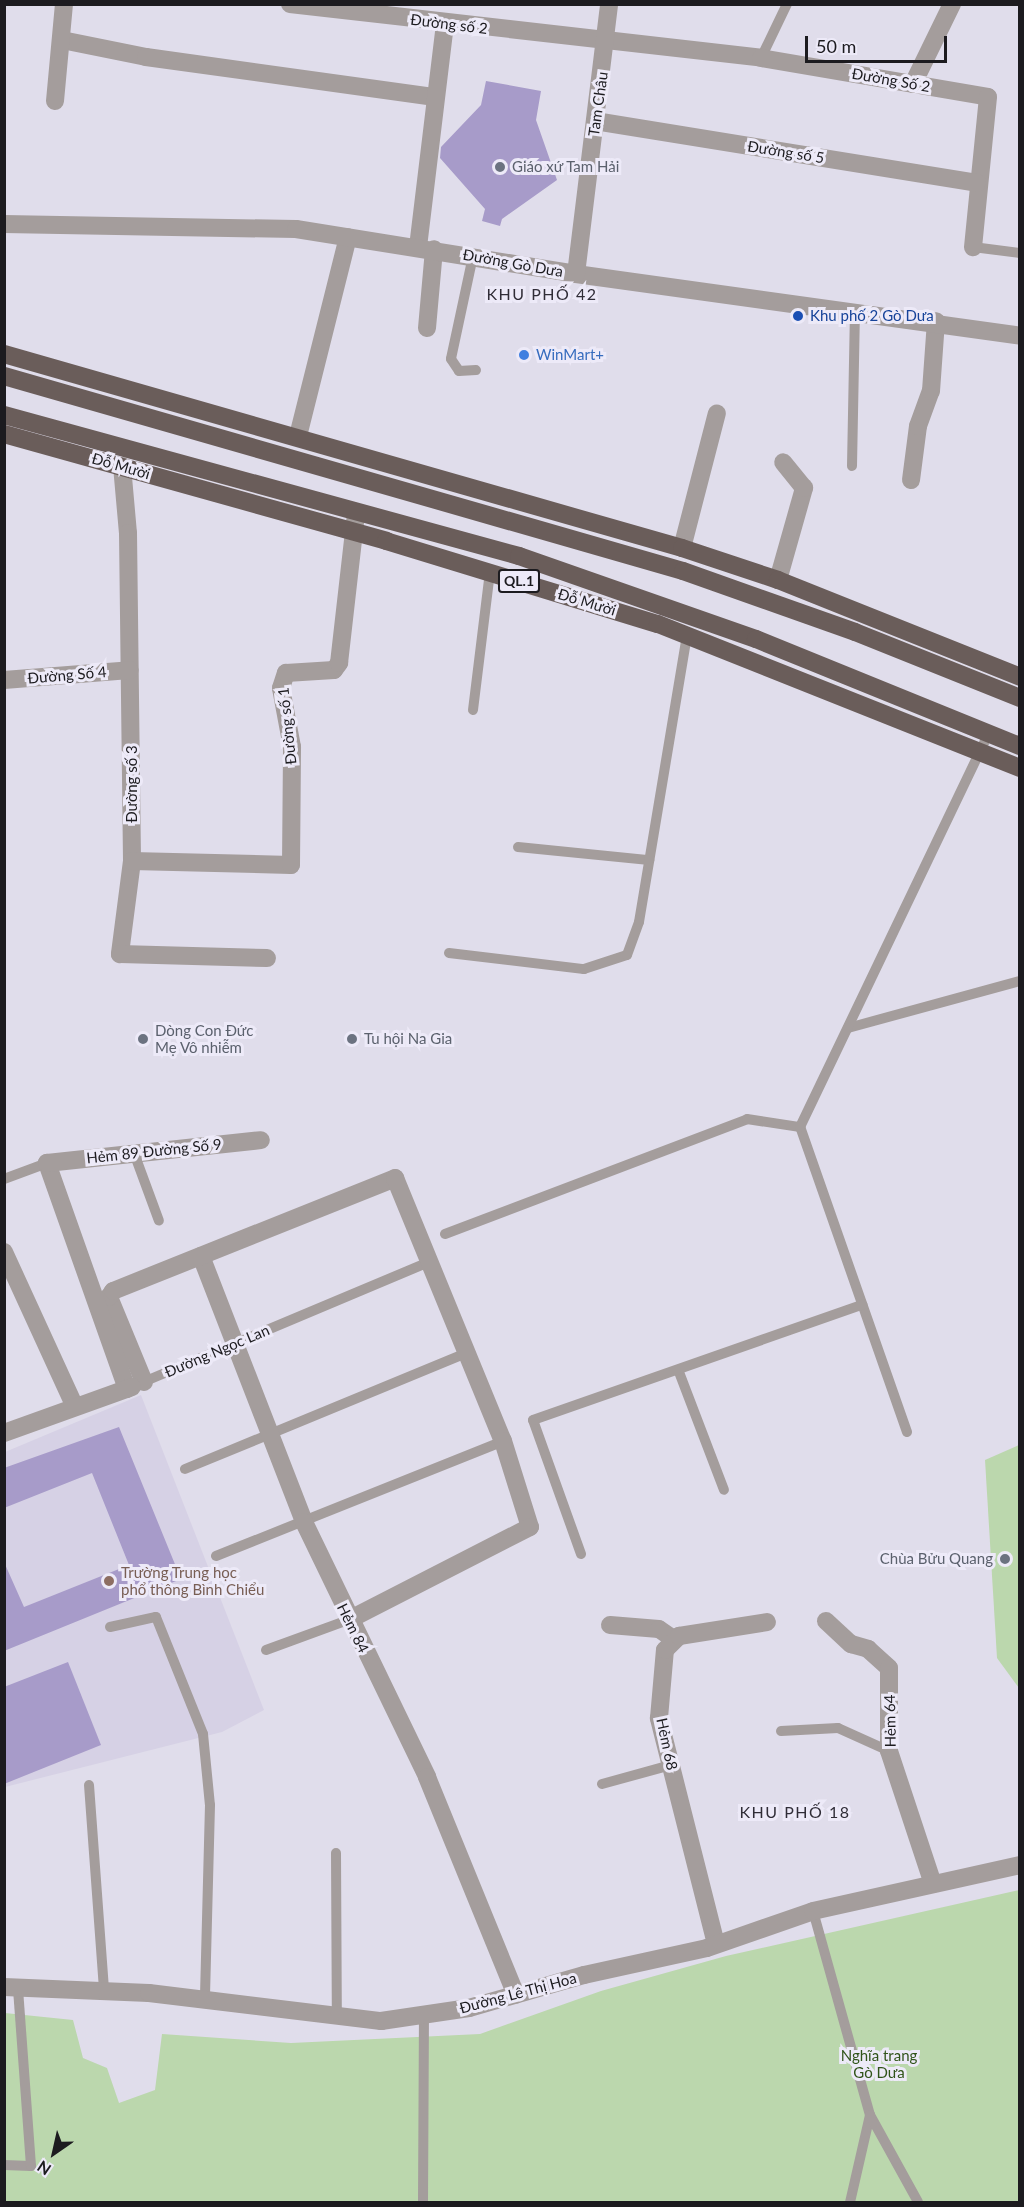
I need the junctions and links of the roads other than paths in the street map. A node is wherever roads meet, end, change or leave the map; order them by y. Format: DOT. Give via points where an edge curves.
graph roads {
  1 [pos="64,4"];
  2 [pos="290,4"];
  3 [pos="609,4"];
  4 [pos="787,4"];
  5 [pos="952,4"];
  6 [pos="445,24"];
  7 [pos="62,40"];
  8 [pos="608,42"];
  9 [pos="761,58"];
  10 [pos="914,84"];
  11 [pos="433,97"];
  12 [pos="55,100"];
  13 [pos="595,121"];
  14 [pos="977,183"];
  15 [pos="4,224"];
  16 [pos="348,237"];
  17 [pos="426,248"];
  18 [pos="973,248"];
  19 [pos="1020,253"];
  20 [pos="473,256"];
  21 [pos="576,274"];
  22 [pos="855,311"];
  23 [pos="936,321"];
  24 [pos="427,328"];
  25 [pos="1020,336"];
  26 [pos="4,354"];
  27 [pos="476,370"];
  28 [pos="4,376"];
  29 [pos="134,393"];
  30 [pos="104,404"];
  31 [pos="717,413"];
  32 [pos="4,415"];
  33 [pos="4,434"];
  34 [pos="298,436"];
  35 [pos="783,462"];
  36 [pos="122,466"];
  37 [pos="852,466"];
  38 [pos="911,480"];
  39 [pos="356,513"];
  40 [pos="352,532"];
  41 [pos="682,548"];
  42 [pos="490,572"];
  43 [pos="778,579"];
  44 [pos="687,636"];
  45 [pos="130,670"];
  46 [pos="1020,676"];
  47 [pos="4,680"];
  48 [pos="1020,698"];
  49 [pos="473,710"];
  50 [pos="989,733"];
  51 [pos="1020,746"];
  52 [pos="981,750"];
  53 [pos="1020,768"];
  54 [pos="518,847"];
  55 [pos="649,860"];
  56 [pos="132,861"];
  57 [pos="449,953"];
  58 [pos="267,958"];
  59 [pos="1020,981"];
  60 [pos="848,1028"];
  61 [pos="800,1127"];
  62 [pos="261,1140"];
  63 [pos="134,1154"];
  64 [pos="47,1163"];
  65 [pos="4,1179"];
  66 [pos="159,1221"];
  67 [pos="445,1234"];
  68 [pos="4,1252"];
  69 [pos="201,1256"];
  70 [pos="427,1263"];
  71 [pos="862,1305"];
  72 [pos="235,1343"];
  73 [pos="464,1354"];
  74 [pos="679,1371"];
  75 [pos="134,1386"];
  76 [pos="75,1407"];
  77 [pos="270,1431"];
  78 [pos="907,1431"];
  79 [pos="4,1433"];
  80 [pos="503,1442"];
  81 [pos="185,1468"];
  82 [pos="724,1490"];
  83 [pos="304,1522"];
  84 [pos="581,1554"];
  85 [pos="216,1556"];
  86 [pos="348,1620"];
  87 [pos="767,1622"];
  88 [pos="826,1622"];
  89 [pos="610,1625"];
  90 [pos="110,1627"];
  91 [pos="672,1638"];
  92 [pos="266,1650"];
  93 [pos="781,1731"];
  94 [pos="889,1751"];
  95 [pos="671,1765"];
  96 [pos="602,1784"];
  97 [pos="89,1785"];
  98 [pos="336,1853"];
  99 [pos="1020,1865"];
  100 [pos="933,1884"];
  101 [pos="813,1911"];
  102 [pos="716,1944"];
  103 [pos="11,1987"];
  104 [pos="104,1991"];
  105 [pos="516,1995"];
  106 [pos="205,2001"];
  107 [pos="424,2014"];
  108 [pos="337,2019"];
  109 [pos="870,2115"];
  110 [pos="4,2165"];
  111 [pos="423,2202"];
  112 [pos="850,2202"];
  113 [pos="918,2202"];
  1 -- 7 [label="street"];
  2 -- 6 [label="street, Đường số 2"];
  3 -- 8 [label="street, Tam Châu"];
  4 -- 9 [label="lane"];
  5 -- 10 [label="street"];
  6 -- 8 [label="street, Đường số 2"];
  6 -- 11 [label="street"];
  7 -- 11 [label="street" via="146,57"];
  7 -- 12 [label="street"];
  8 -- 9 [label="street, Đường Số 2"];
  8 -- 13 [label="street, Tam Châu"];
  9 -- 10 [label="street, Đường Số 2"];
  10 -- 14 [label="street, Đường Số 2" via="988,97"];
  11 -- 17 [label="street"];
  13 -- 14 [label="street, Đường số 5"];
  13 -- 21 [label="street, Tam Châu"];
  14 -- 18 [label="street, Đường Số 2"];
  15 -- 16 [label="street, Đường Gò Dưa" via="296,229"];
  16 -- 17 [label="street, Đường Gò Dưa"];
  16 -- 34 [label="street"];
  17 -- 20 [label="street, Đường Gò Dưa"];
  17 -- 24 [label="street"];
  18 -- 19 [label="lane"];
  20 -- 21 [label="street, Đường Gò Dưa"];
  20 -- 27 [label="lane" via="451,359 459,372"];
  21 -- 22 [label="street, Đường Gò Dưa"];
  22 -- 23 [label="street, Đường Gò Dưa"];
  22 -- 37 [label="lane"];
  23 -- 25 [label="street, Đường Gò Dưa"];
  23 -- 38 [label="street" via="931,391 918,426"];
  26 -- 29 [label="highway"];
  28 -- 30 [label="highway"];
  29 -- 30 [label="highway"];
  29 -- 34 [label="highway"];
  30 -- 48 [label="highway" via="693,575"];
  31 -- 41 [label="street"];
  32 -- 39 [label="highway, Đỗ Mười / QL.1"];
  33 -- 36 [label="highway, Đỗ Mười / QL.1"];
  34 -- 41 [label="highway"];
  35 -- 43 [label="street" via="804,488"];
  36 -- 40 [label="highway, Đỗ Mười / QL.1"];
  36 -- 45 [label="street, Đường số 3"];
  39 -- 40 [label="street, Đường số 1"];
  39 -- 50 [label="highway, Đỗ Mười / QL.1" via="519,556 607,585 882,687"];
  40 -- 42 [label="highway, Đỗ Mười / QL.1"];
  40 -- 56 [label="street, Đường số 1" via="339,663 334,670 286,673 281,688 292,747 291,864"];
  41 -- 43 [label="highway"];
  42 -- 44 [label="highway, Đỗ Mười / QL.1"];
  42 -- 49 [label="lane"];
  43 -- 46 [label="highway"];
  44 -- 52 [label="highway, Đỗ Mười / QL.1"];
  44 -- 55 [label="lane"];
  45 -- 47 [label="street, Đường Số 4"];
  45 -- 56 [label="street, Đường số 3"];
  50 -- 51 [label="highway, Đỗ Mười / QL.1"];
  50 -- 52 [label="lane"];
  52 -- 53 [label="highway, Đỗ Mười / QL.1"];
  52 -- 60 [label="lane"];
  54 -- 55 [label="lane"];
  55 -- 57 [label="lane" via="639,922 627,955 584,969"];
  56 -- 58 [label="street, Đường số 3" via="122,956"];
  59 -- 60 [label="lane"];
  60 -- 61 [label="lane"];
  61 -- 67 [label="lane" via="747,1119"];
  61 -- 71 [label="lane"];
  62 -- 63 [label="street, Hẻm 89 Đường Số 9"];
  63 -- 64 [label="street, Hẻm 89 Đường Số 9"];
  63 -- 66 [label="lane"];
  64 -- 65 [label="lane"];
  64 -- 75 [label="street"];
  68 -- 76 [label="street"];
  69 -- 70 [label="street" via="395,1178"];
  69 -- 72 [label="street, Hẻm 84"];
  69 -- 75 [label="street" via="110,1294"];
  70 -- 72 [label="lane, Đường Ngọc Lan"];
  70 -- 73 [label="street"];
  71 -- 74 [label="lane"];
  71 -- 78 [label="lane"];
  72 -- 75 [label="lane, Đường Ngọc Lan"];
  72 -- 77 [label="street, Hẻm 84"];
  73 -- 77 [label="lane"];
  73 -- 80 [label="street"];
  74 -- 82 [label="lane"];
  74 -- 84 [label="lane" via="533,1420"];
  75 -- 76 [label="street, Đường Ngọc Lan"];
  76 -- 79 [label="street, Đường Ngọc Lan"];
  77 -- 81 [label="lane"];
  77 -- 83 [label="street, Hẻm 84"];
  80 -- 83 [label="lane"];
  80 -- 86 [label="street" via="530,1527"];
  83 -- 85 [label="lane"];
  83 -- 86 [label="street, Hẻm 84"];
  86 -- 92 [label="lane"];
  86 -- 105 [label="street, Hẻm 84" via="427,1777"];
  87 -- 91 [label="street"];
  88 -- 94 [label="street, Hẻm 64" via="851,1644 868,1649 889,1668"];
  89 -- 91 [label="street" via="659,1629"];
  90 -- 106 [label="lane" via="156,1617 203,1734 210,1805"];
  91 -- 95 [label="street, Hẻm 68" via="665,1650 659,1718"];
  93 -- 94 [label="lane" via="838,1728"];
  94 -- 100 [label="street, Hẻm 64"];
  95 -- 96 [label="lane"];
  95 -- 102 [label="street, Hẻm 68"];
  97 -- 104 [label="lane"];
  98 -- 108 [label="lane"];
  99 -- 100 [label="street, Đường Lê Thị Hoa"];
  100 -- 101 [label="street, Đường Lê Thị Hoa"];
  101 -- 102 [label="street, Đường Lê Thị Hoa"];
  101 -- 109 [label="lane"];
  102 -- 105 [label="street, Đường Lê Thị Hoa"];
  103 -- 104 [label="street, Đường Lê Thị Hoa"];
  103 -- 110 [label="lane" via="31,2166"];
  104 -- 106 [label="street, Đường Lê Thị Hoa"];
  105 -- 107 [label="street, Đường Lê Thị Hoa"];
  106 -- 108 [label="street, Đường Lê Thị Hoa"];
  107 -- 108 [label="street, Đường Lê Thị Hoa" via="381,2021"];
  107 -- 111 [label="lane"];
  109 -- 112 [label="lane"];
  109 -- 113 [label="lane"];
}
